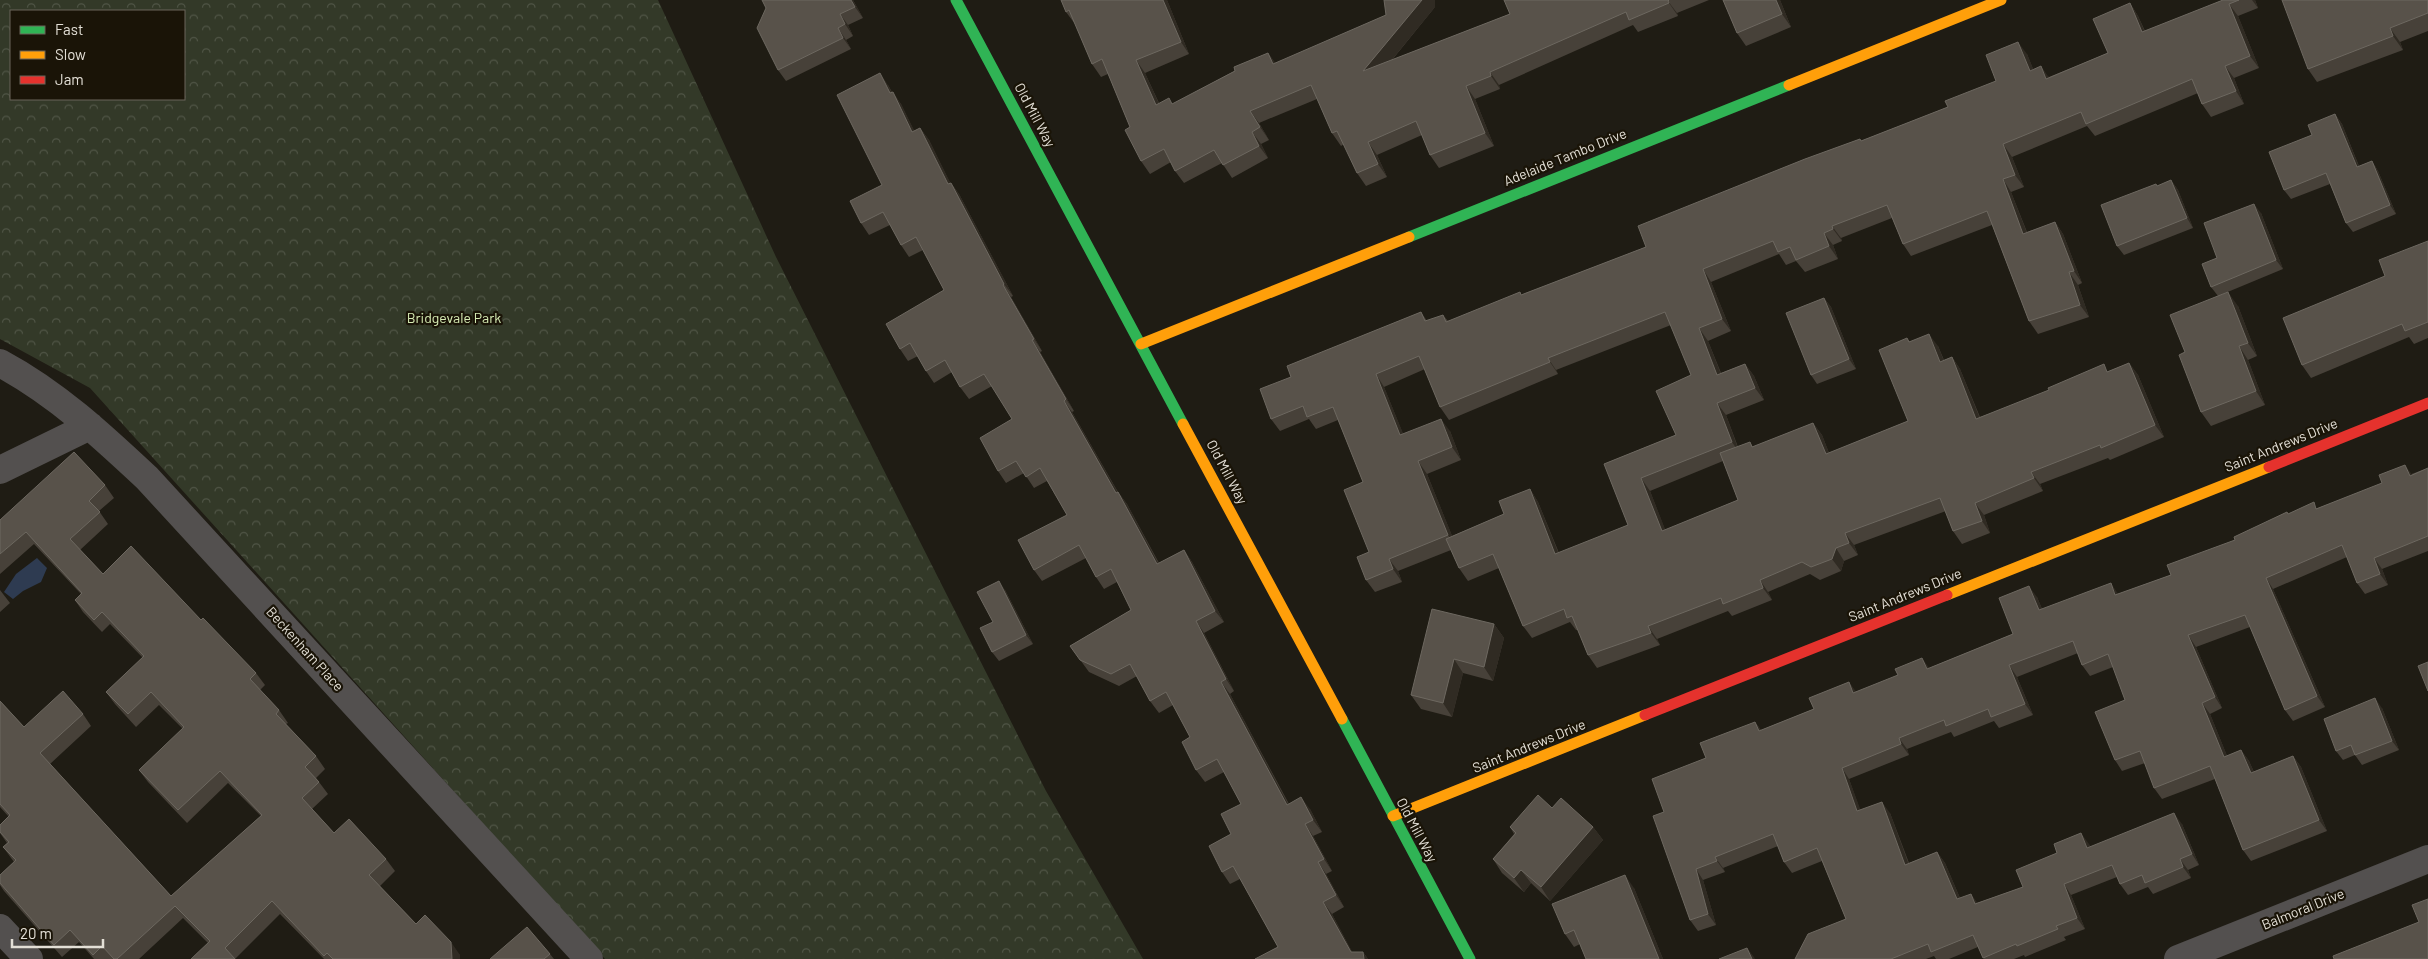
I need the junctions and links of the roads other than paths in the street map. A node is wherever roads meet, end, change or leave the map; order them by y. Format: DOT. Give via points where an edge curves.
graph roads {
  1 [pos="956,0"];
  2 [pos="2001,0"];
  3 [pos="1141,344"];
  4 [pos="0,363"];
  5 [pos="2428,402"];
  6 [pos="90,426"];
  7 [pos="0,470"];
  8 [pos="1392,816"];
  9 [pos="2428,858"];
  10 [pos="0,928"];
  11 [pos="30,959"];
  12 [pos="589,959"];
  13 [pos="1470,959"];
  14 [pos="2178,959"];
  1 -- 3 [label="street, Old Mill Way"];
  2 -- 3 [label="street, Adelaide Tambo Drive"];
  3 -- 8 [label="street, Old Mill Way"];
  4 -- 6 [label="street, Beckenham Place" via="55,396"];
  5 -- 8 [label="street, Saint Andrews Drive"];
  6 -- 7 [label="street"];
  6 -- 12 [label="street, Beckenham Place" via="147,478"];
  8 -- 13 [label="street, Old Mill Way"];
  9 -- 14 [label="street, Balmoral Drive"];
  10 -- 11 [label="street"];
}
